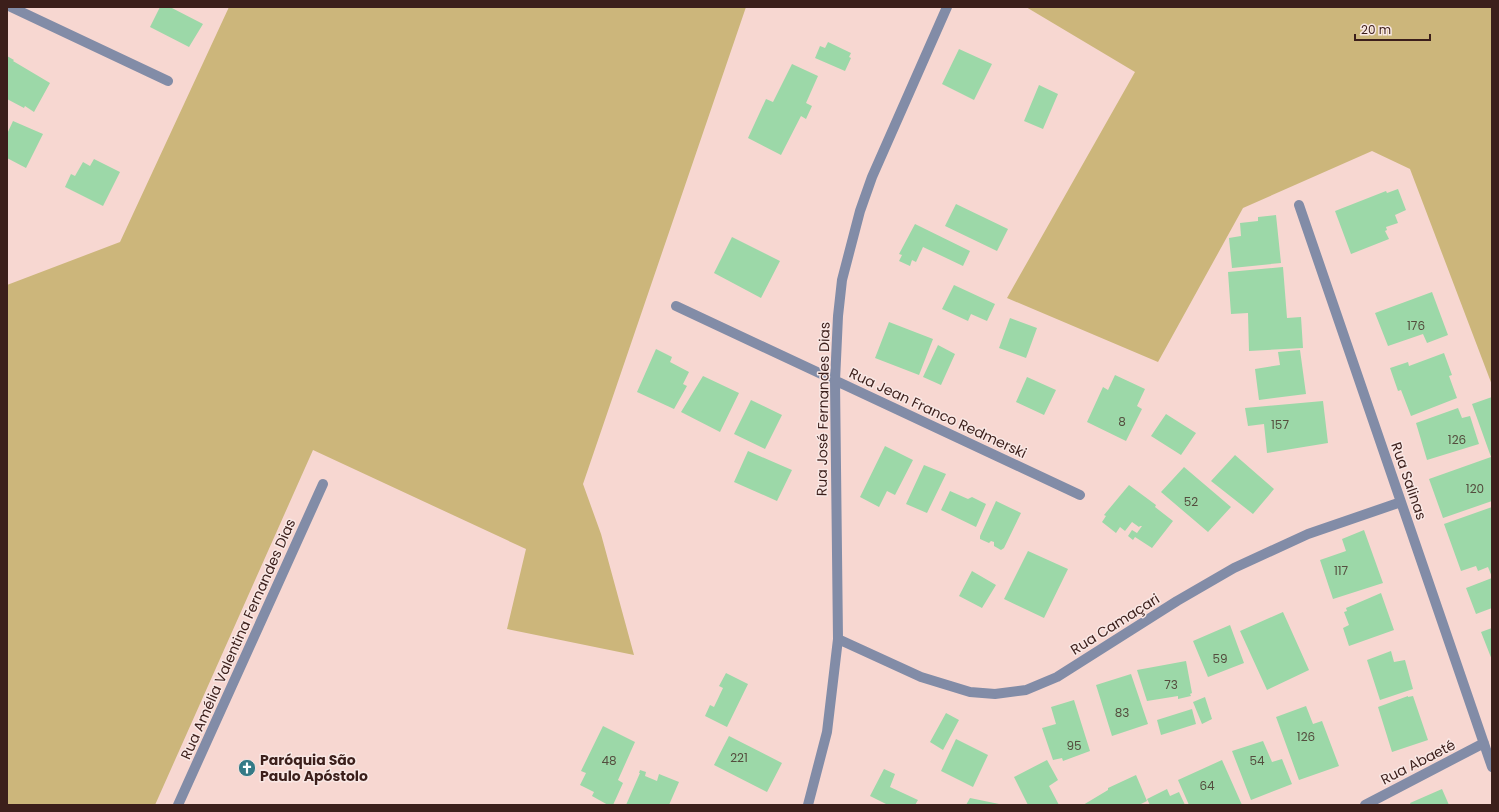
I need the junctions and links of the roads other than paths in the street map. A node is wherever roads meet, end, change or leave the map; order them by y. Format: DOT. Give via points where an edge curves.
graph roads {
  1 [pos="11,7"];
  2 [pos="947,7"];
  3 [pos="168,81"];
  4 [pos="1299,205"];
  5 [pos="676,306"];
  6 [pos="835,381"];
  7 [pos="323,484"];
  8 [pos="1080,495"];
  9 [pos="1401,502"];
  10 [pos="838,639"];
  11 [pos="1484,743"];
  12 [pos="1492,767"];
  13 [pos="178,805"];
  14 [pos="808,805"];
  15 [pos="1366,805"];
  1 -- 3 [label="street"];
  2 -- 6 [label="street, Rua José Fernandes Dias" via="860,211 842,280"];
  4 -- 9 [label="street, Rua Salinas"];
  5 -- 6 [label="street, Rua Jean Franco Redmerski"];
  6 -- 8 [label="street, Rua Jean Franco Redmerski"];
  6 -- 10 [label="street, Rua José Fernandes Dias"];
  7 -- 13 [label="street, Rua Amélia Valentina Fernandes Dias"];
  9 -- 10 [label="street, Rua Camaçari" via="1308,534 1234,568 1057,677 1026,690 995,694 970,692 921,677"];
  9 -- 11 [label="street, Rua Salinas"];
  10 -- 14 [label="street, Rua José Fernandes Dias" via="827,732"];
  11 -- 12 [label="street, Rua Salinas"];
  11 -- 15 [label="street, Rua Abaeté"];
}
